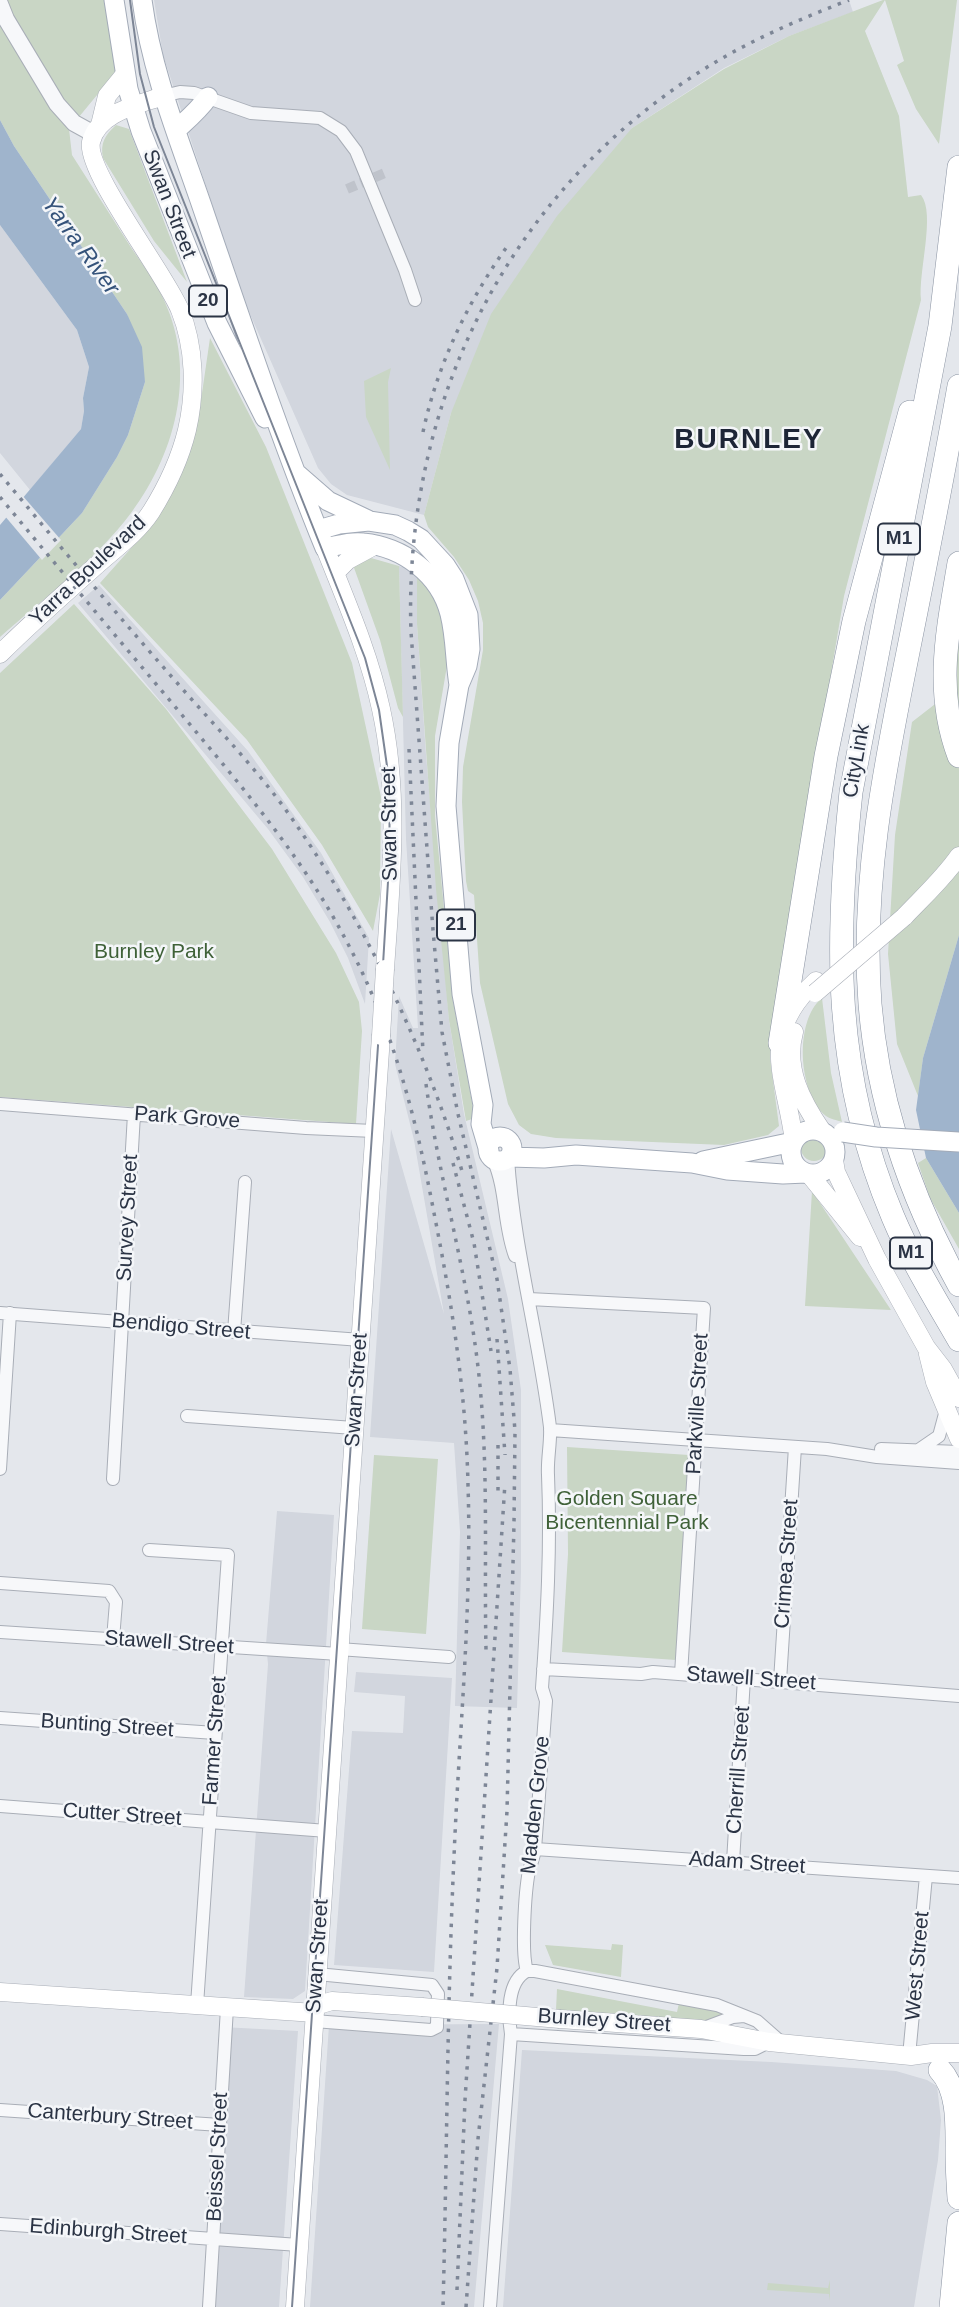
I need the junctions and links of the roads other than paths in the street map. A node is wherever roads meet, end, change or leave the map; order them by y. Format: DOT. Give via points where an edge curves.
graph roads {
  1 [pos="114,0"];
  2 [pos="142,0"];
  3 [pos="0,4"];
  4 [pos="125,74"];
  5 [pos="163,96"];
  6 [pos="208,97"];
  7 [pos="133,107"];
  8 [pos="97,130"];
  9 [pos="176,130"];
  10 [pos="959,147"];
  11 [pos="959,167"];
  12 [pos="415,300"];
  13 [pos="959,386"];
  14 [pos="298,480"];
  15 [pos="369,520"];
  16 [pos="321,539"];
  17 [pos="374,546"];
  18 [pos="959,563"];
  19 [pos="335,573"];
  20 [pos="0,654"];
  21 [pos="459,685"];
  22 [pos="959,756"];
  23 [pos="959,856"];
  24 [pos="816,987"];
  25 [pos="780,1043"];
  26 [pos="0,1104"];
  27 [pos="134,1114"];
  28 [pos="374,1131"];
  29 [pos="793,1141"];
  30 [pos="959,1142"];
  31 [pos="834,1143"];
  32 [pos="503,1151"];
  33 [pos="692,1163"];
  34 [pos="808,1173"];
  35 [pos="245,1181"];
  36 [pos="877,1259"];
  37 [pos="959,1285"];
  38 [pos="529,1299"];
  39 [pos="5,1313"];
  40 [pos="122,1321"];
  41 [pos="234,1332"];
  42 [pos="361,1340"];
  43 [pos="959,1340"];
  44 [pos="953,1404"];
  45 [pos="187,1416"];
  46 [pos="354,1428"];
  47 [pos="550,1430"];
  48 [pos="959,1439"];
  49 [pos="1,1440"];
  50 [pos="696,1441"];
  51 [pos="795,1447"];
  52 [pos="919,1450"];
  53 [pos="845,1451"];
  54 [pos="959,1451"];
  55 [pos="959,1464"];
  56 [pos="0,1469"];
  57 [pos="113,1479"];
  58 [pos="149,1550"];
  59 [pos="0,1583"];
  60 [pos="0,1632"];
  61 [pos="113,1639"];
  62 [pos="222,1646"];
  63 [pos="339,1651"];
  64 [pos="449,1657"];
  65 [pos="543,1669"];
  66 [pos="681,1674"];
  67 [pos="744,1678"];
  68 [pos="780,1681"];
  69 [pos="959,1696"];
  70 [pos="0,1718"];
  71 [pos="215,1733"];
  72 [pos="0,1806"];
  73 [pos="209,1822"];
  74 [pos="327,1831"];
  75 [pos="535,1849"];
  76 [pos="733,1862"];
  77 [pos="926,1876"];
  78 [pos="959,1878"];
  79 [pos="527,1971"];
  80 [pos="317,1974"];
  81 [pos="0,1992"];
  82 [pos="197,2006"];
  83 [pos="227,2008"];
  84 [pos="314,2014"];
  85 [pos="745,2016"];
  86 [pos="701,2029"];
  87 [pos="511,2034"];
  88 [pos="775,2042"];
  89 [pos="959,2053"];
  90 [pos="910,2056"];
  91 [pos="949,2072"];
  92 [pos="0,2109"];
  93 [pos="220,2125"];
  94 [pos="959,2198"];
  95 [pos="959,2223"];
  96 [pos="0,2224"];
  97 [pos="214,2239"];
  98 [pos="299,2245"];
  99 [pos="209,2307"];
  100 [pos="295,2307"];
  101 [pos="490,2307"];
  102 [pos="951,2307"];
  1 -- 4 [label="main road, 20"];
  2 -- 5 [label="main road, 20"];
  3 -- 8 [label="street" via="57,104 74,123"];
  4 -- 7 [label="main road, 20"];
  4 -- 8 [label="main road" via="107,96"];
  5 -- 6 [label="street" via="180,92"];
  5 -- 7 [label="main road"];
  5 -- 9 [label="main road, Swan Street / 20"];
  6 -- 9 [label="main road"];
  6 -- 12 [label="street" via="251,113 320,118 341,131 356,150"];
  7 -- 8 [label="main road" via="114,114"];
  7 -- 14 [label="main road, Swan Street / 20" via="216,323"];
  8 -- 20 [label="main road, Yarra Boulevard" via="90,146 97,171 173,296 185,326 192,371 187,428 170,477 150,513 116,550"];
  9 -- 14 [label="main road, Swan Street / 20"];
  10 -- 25 [label="highway" via="928,329 864,581 829,745"];
  11 -- 43 [label="highway, CityLink / M1" via="940,326 851,792 840,950 852,1088 872,1162 894,1220"];
  13 -- 37 [label="highway, CityLink / M1" via="881,787 870,887 869,962 878,1064 897,1143 918,1203"];
  14 -- 15 [label="main road"];
  14 -- 16 [label="main road, Swan Street / 20"];
  15 -- 16 [label="main road, Madden Grove / 21" via="339,524"];
  15 -- 21 [label="main road, Madden Grove / 21" via="396,525 421,539 454,579 470,632 467,666"];
  16 -- 17 [label="main road, Madden Grove / 21"];
  16 -- 19 [label="main road, Swan Street / 20"];
  17 -- 19 [label="main road"];
  17 -- 21 [label="main road, Madden Grove / 21" via="412,559 442,594 453,625"];
  18 -- 22 [label="highway" via="944,657 946,702"];
  19 -- 28 [label="main road, Swan Street / 20, bridge" via="367,657 390,762 393,836"];
  21 -- 32 [label="main road, Madden Grove / 21" via="447,762 448,834 462,994 483,1105 481,1125"];
  23 -- 24 [label="main road" via="908,910"];
  24 -- 25 [label="main road" via="794,1009"];
  24 -- 31 [label="main road" via="797,1021 791,1062 799,1092"];
  25 -- 29 [label="main road" via="779,1070"];
  26 -- 27 [label="street, Park Grove"];
  27 -- 28 [label="street, Park Grove"];
  27 -- 40 [label="street, Survey Street"];
  28 -- 42 [label="main road, Swan Street / 20"];
  29 -- 31 [label="main road" via="808,1129"];
  29 -- 33 [label="main road"];
  29 -- 34 [label="main road" via="792,1159"];
  30 -- 31 [label="main road, bridge" via="876,1137"];
  31 -- 34 [label="main road" via="824,1171"];
  31 -- 36 [label="main road" via="836,1172"];
  32 -- 33 [label="main road"];
  32 -- 38 [label="street, Madden Grove" via="509,1238"];
  33 -- 34 [label="main road" via="727,1170"];
  34 -- 36 [label="main road"];
  35 -- 41 [label="street"];
  36 -- 44 [label="main road" via="943,1369"];
  38 -- 47 [label="street, Madden Grove"];
  38 -- 50 [label="street, Parkville Street" via="704,1308"];
  39 -- 40 [label="street, Bendigo Street"];
  39 -- 49 [label="street"];
  40 -- 41 [label="street, Bendigo Street"];
  40 -- 57 [label="street, Survey Street"];
  41 -- 42 [label="street, Bendigo Street"];
  42 -- 46 [label="main road, Swan Street / 20"];
  44 -- 48 [label="main road"];
  44 -- 52 [label="street" via="939,1436"];
  45 -- 46 [label="street"];
  46 -- 63 [label="main road, Swan Street / 20"];
  47 -- 50 [label="street"];
  47 -- 65 [label="street, Madden Grove"];
  49 -- 56 [label="street"];
  50 -- 51 [label="street"];
  50 -- 66 [label="street, Parkville Street"];
  51 -- 53 [label="street"];
  51 -- 68 [label="street, Crimea Street"];
  52 -- 53 [label="street"];
  52 -- 54 [label="street"];
  53 -- 55 [label="street"];
  58 -- 62 [label="street, Farmer Street" via="228,1555"];
  59 -- 61 [label="street" via="109,1591 116,1602"];
  60 -- 61 [label="street, Stawell Street"];
  61 -- 62 [label="street, Stawell Street"];
  62 -- 63 [label="street, Stawell Street"];
  62 -- 71 [label="street, Farmer Street"];
  63 -- 64 [label="street, Stawell Street"];
  63 -- 74 [label="main road, Swan Street / 20"];
  65 -- 66 [label="street, Stawell Street"];
  65 -- 75 [label="street, Madden Grove" via="546,1701"];
  66 -- 67 [label="street, Stawell Street"];
  67 -- 68 [label="street, Stawell Street"];
  67 -- 76 [label="street, Cherrill Street"];
  68 -- 69 [label="street, Stawell Street"];
  70 -- 71 [label="street, Bunting Street"];
  71 -- 73 [label="street, Farmer Street"];
  72 -- 73 [label="street, Cutter Street"];
  73 -- 74 [label="street, Cutter Street"];
  73 -- 82 [label="street, Farmer Street"];
  74 -- 80 [label="main road, Swan Street / 20"];
  75 -- 76 [label="street, Adam Street"];
  75 -- 79 [label="street, Madden Grove" via="524,1941"];
  76 -- 77 [label="street, Adam Street"];
  77 -- 78 [label="street, Adam Street"];
  77 -- 90 [label="street, West Street"];
  79 -- 85 [label="street, Burnley Street" via="711,2003"];
  79 -- 87 [label="street" via="517,1978 513,1989"];
  80 -- 84 [label="main road, Swan Street / 20"];
  80 -- 84 [label="street, Burnley Street" via="432,1984 438,1994 437,2028"];
  81 -- 82 [label="main road, Burnley Street"];
  82 -- 83 [label="main road, Burnley Street"];
  83 -- 84 [label="main road, Burnley Street"];
  83 -- 93 [label="street, Beissel Street"];
  84 -- 86 [label="main road, Burnley Street, bridge" via="332,2001"];
  84 -- 98 [label="main road, Swan Street / 20"];
  85 -- 86 [label="street"];
  85 -- 88 [label="street, Burnley Street" via="760,2023"];
  86 -- 88 [label="main road, Burnley Street"];
  87 -- 88 [label="street, Burnley Street" via="744,2049"];
  87 -- 101 [label="street"];
  88 -- 90 [label="main road, Burnley Street"];
  89 -- 90 [label="main road, Burnley Street"];
  90 -- 91 [label="main road, Burnley Street"];
  91 -- 94 [label="highway" via="957,2102"];
  92 -- 93 [label="street, Canterbury Street"];
  93 -- 97 [label="street, Beissel Street"];
  95 -- 102 [label="highway"];
  96 -- 97 [label="street, Edinburgh Street"];
  97 -- 98 [label="street, Edinburgh Street"];
  97 -- 99 [label="street, Beissel Street"];
  98 -- 100 [label="main road, Swan Street / 20"];
}
